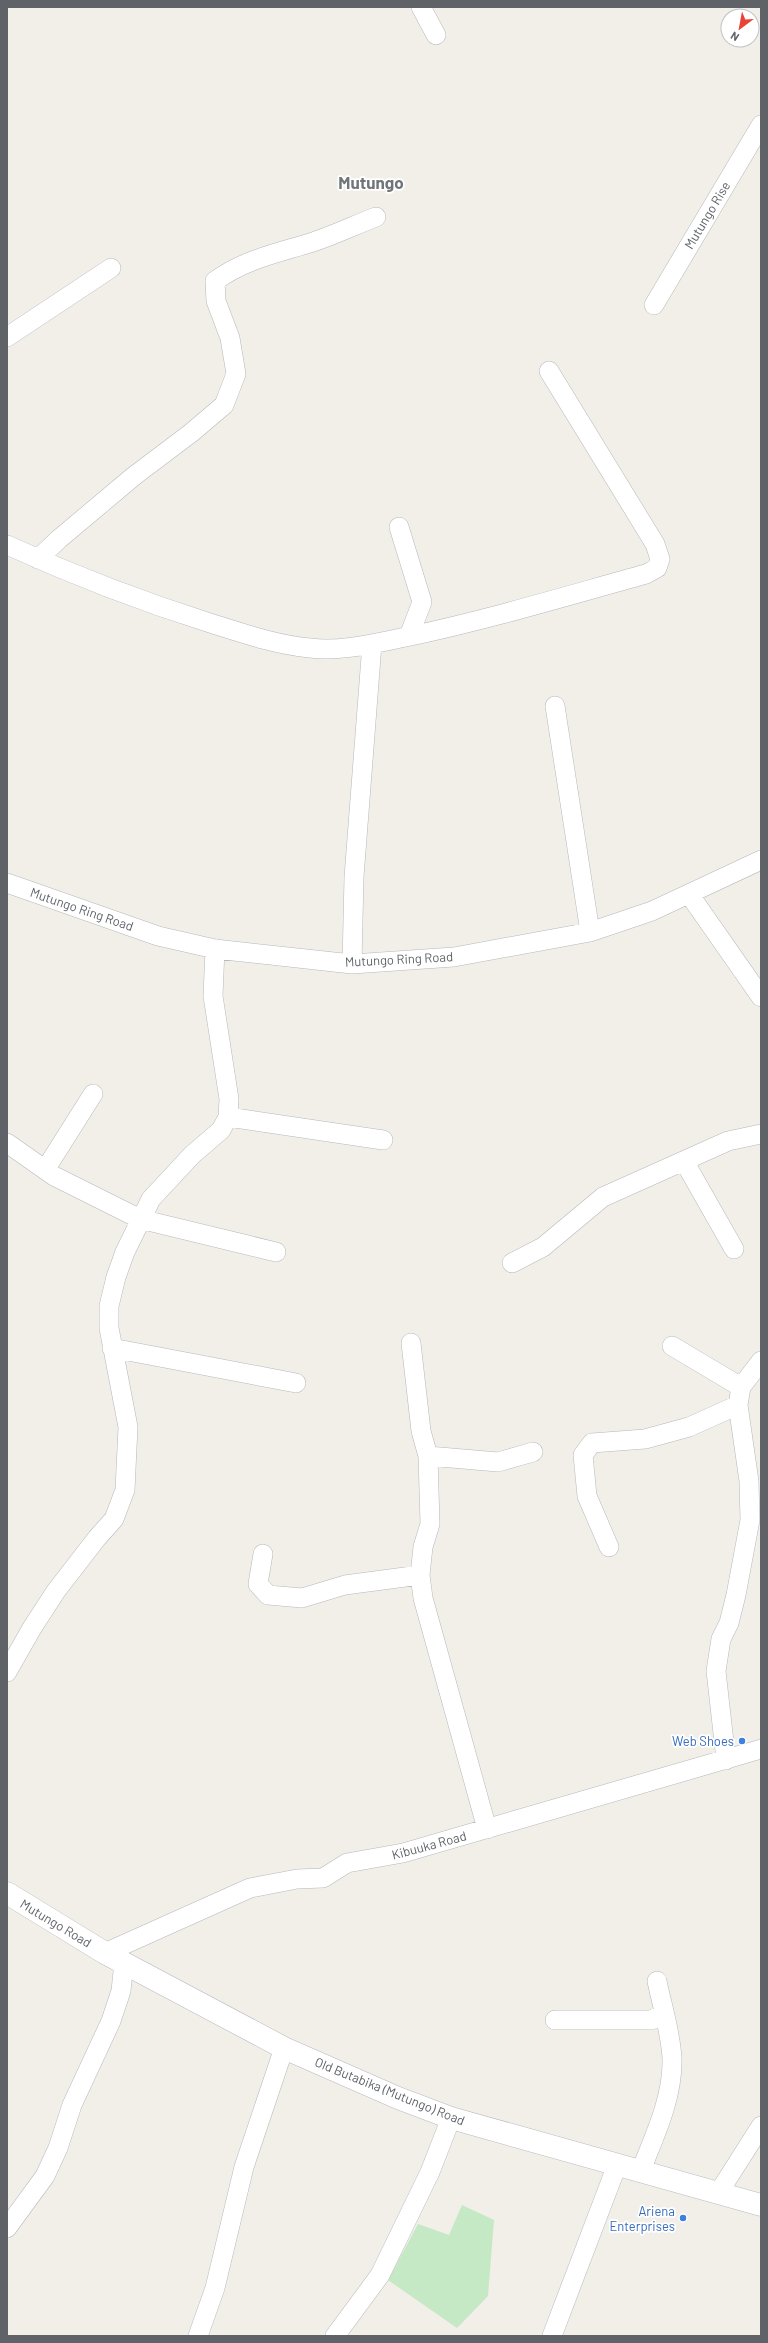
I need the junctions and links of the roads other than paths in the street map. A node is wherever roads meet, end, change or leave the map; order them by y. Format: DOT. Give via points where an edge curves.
graph roads {
  1 [pos="421,7"];
  2 [pos="436,35"];
  3 [pos="761,125"];
  4 [pos="376,217"];
  5 [pos="111,268"];
  6 [pos="654,305"];
  7 [pos="7,337"];
  8 [pos="549,371"];
  9 [pos="399,526"];
  10 [pos="7,544"];
  11 [pos="38,559"];
  12 [pos="408,636"];
  13 [pos="372,644"];
  14 [pos="555,706"];
  15 [pos="761,860"];
  16 [pos="7,883"];
  17 [pos="689,894"];
  18 [pos="590,932"];
  19 [pos="215,949"];
  20 [pos="352,964"];
  21 [pos="761,997"];
  22 [pos="93,1094"];
  23 [pos="228,1117"];
  24 [pos="761,1134"];
  25 [pos="383,1140"];
  26 [pos="7,1143"];
  27 [pos="684,1161"];
  28 [pos="44,1170"];
  29 [pos="140,1219"];
  30 [pos="734,1249"];
  31 [pos="276,1252"];
  32 [pos="512,1263"];
  33 [pos="411,1343"];
  34 [pos="672,1346"];
  35 [pos="112,1348"];
  36 [pos="761,1360"];
  37 [pos="296,1383"];
  38 [pos="740,1396"];
  39 [pos="533,1452"];
  40 [pos="428,1456"];
  41 [pos="609,1547"];
  42 [pos="263,1554"];
  43 [pos="420,1575"];
  44 [pos="7,1672"];
  45 [pos="761,1749"];
  46 [pos="726,1760"];
  47 [pos="487,1829"];
  48 [pos="7,1894"];
  49 [pos="115,1958"];
  50 [pos="657,1981"];
  51 [pos="664,2014"];
  52 [pos="554,2020"];
  53 [pos="284,2048"];
  54 [pos="451,2118"];
  55 [pos="761,2126"];
  56 [pos="617,2165"];
  57 [pos="641,2170"];
  58 [pos="719,2192"];
  59 [pos="761,2205"];
  60 [pos="7,2228"];
  61 [pos="198,2336"];
  62 [pos="335,2336"];
  63 [pos="552,2336"];
  1 -- 2 [label="street"];
  3 -- 6 [label="street, Mutungo Rise"];
  4 -- 11 [label="street" via="313,242 261,256 215,280 216,301 230,338 236,374 224,405 122,486"];
  5 -- 7 [label="street"];
  8 -- 12 [label="street" via="655,544 660,559 657,568 646,574 468,623"];
  9 -- 12 [label="street" via="422,602"];
  10 -- 11 [label="street"];
  11 -- 13 [label="street" via="126,595 272,641 311,649 348,648"];
  12 -- 13 [label="street"];
  13 -- 20 [label="street" via="354,877"];
  14 -- 18 [label="street"];
  15 -- 17 [label="street, Mutungo Ring Road"];
  16 -- 19 [label="street, Mutungo Ring Road" via="158,936"];
  17 -- 18 [label="street, Mutungo Ring Road" via="652,911"];
  17 -- 21 [label="street"];
  18 -- 20 [label="street, Mutungo Ring Road" via="454,957"];
  19 -- 20 [label="street, Mutungo Ring Road"];
  19 -- 23 [label="street" via="213,996 229,1099"];
  22 -- 28 [label="street"];
  23 -- 25 [label="street"];
  23 -- 29 [label="street" via="220,1130 151,1199"];
  24 -- 27 [label="street" via="728,1141"];
  26 -- 28 [label="street"];
  27 -- 30 [label="street"];
  27 -- 32 [label="street" via="603,1197 543,1247"];
  28 -- 29 [label="street" via="92,1197"];
  29 -- 31 [label="street"];
  29 -- 35 [label="street" via="116,1277 109,1306"];
  33 -- 40 [label="street" via="421,1430"];
  34 -- 38 [label="street"];
  35 -- 37 [label="street"];
  35 -- 44 [label="street" via="128,1427 126,1490 114,1519 56,1591"];
  36 -- 38 [label="street"];
  38 -- 41 [label="street" via="689,1427 645,1439 592,1443 583,1455 587,1496"];
  38 -- 46 [label="street" via="749,1481 750,1520 736,1595 729,1623 721,1640 716,1670"];
  39 -- 40 [label="street" via="498,1462"];
  40 -- 43 [label="street" via="430,1524 423,1547"];
  42 -- 43 [label="street" via="258,1584 268,1595 302,1598 346,1585"];
  43 -- 47 [label="street" via="423,1598"];
  45 -- 46 [label="street, Kibuuka Road"];
  46 -- 47 [label="street, Kibuuka Road"];
  47 -- 49 [label="street, Kibuuka Road" via="403,1853 347,1863 323,1878 297,1879 250,1888"];
  48 -- 49 [label="main road, Mutungo Road"];
  49 -- 53 [label="main road, Old Butabika (Mutungo) Road"];
  49 -- 60 [label="street" via="121,1991 111,2021 72,2105 58,2148 45,2176"];
  50 -- 51 [label="street"];
  51 -- 52 [label="street" via="651,2020"];
  51 -- 57 [label="street" via="672,2058 669,2085"];
  53 -- 54 [label="main road, Old Butabika (Mutungo) Road"];
  53 -- 61 [label="street" via="244,2167 215,2288"];
  54 -- 56 [label="main road, Old Butabika (Mutungo) Road"];
  54 -- 62 [label="street" via="430,2172 380,2275"];
  55 -- 58 [label="street"];
  56 -- 57 [label="main road, Old Butabika (Mutungo) Road"];
  56 -- 63 [label="street"];
  57 -- 58 [label="main road, Old Butabika (Mutungo) Road"];
  58 -- 59 [label="main road, Old Butabika (Mutungo) Road"];
}
